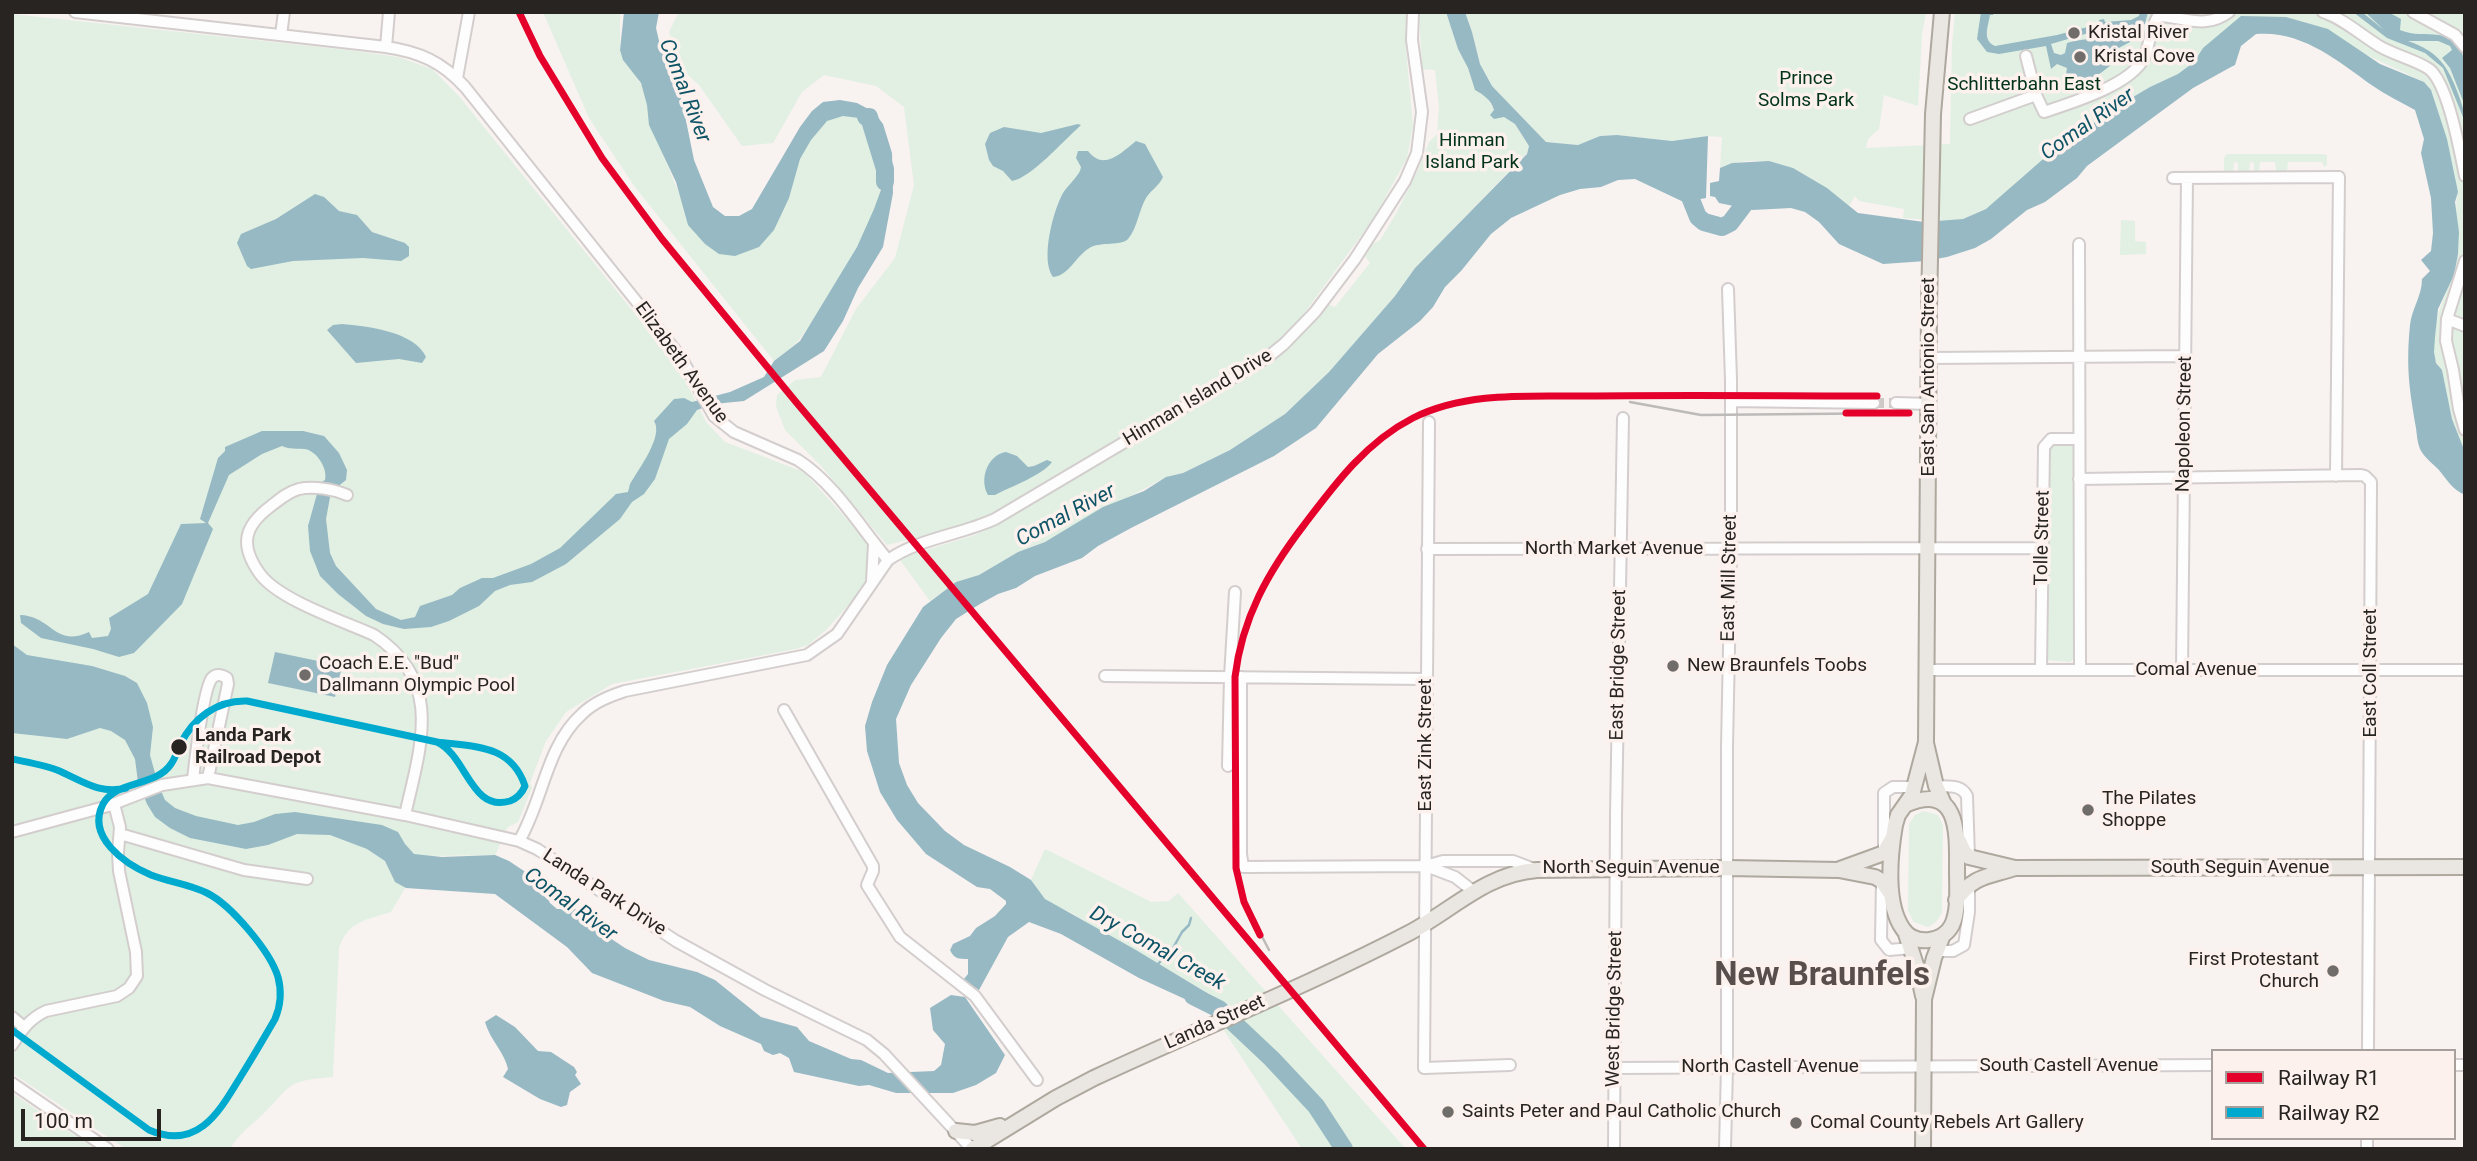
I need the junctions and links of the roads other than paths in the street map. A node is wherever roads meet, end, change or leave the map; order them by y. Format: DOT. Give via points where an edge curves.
graph roads {
  1 [pos="75,12"];
  2 [pos="284,12"];
  3 [pos="390,12"];
  4 [pos="468,12"];
  5 [pos="1413,12"];
  6 [pos="1942,12"];
  7 [pos="2229,12"];
  8 [pos="2323,12"];
  9 [pos="2413,12"];
  10 [pos="83,13"];
  11 [pos="2159,14"];
  12 [pos="281,35"];
  13 [pos="386,47"];
  14 [pos="2465,47"];
  15 [pos="2026,56"];
  16 [pos="457,78"];
  17 [pos="2036,95"];
  18 [pos="1970,119"];
  19 [pos="2465,176"];
  20 [pos="2173,178"];
  21 [pos="2187,178"];
  22 [pos="2079,244"];
  23 [pos="2465,261"];
  24 [pos="1728,289"];
  25 [pos="2447,319"];
  26 [pos="2465,326"];
  27 [pos="2185,356"];
  28 [pos="2079,357"];
  29 [pos="1930,358"];
  30 [pos="1731,401"];
  31 [pos="1874,403"];
  32 [pos="1896,403"];
  33 [pos="1929,404"];
  34 [pos="1623,418"];
  35 [pos="1429,422"];
  36 [pos="2465,430"];
  37 [pos="2079,439"];
  38 [pos="2336,476"];
  39 [pos="2184,478"];
  40 [pos="2079,480"];
  41 [pos="341,493"];
  42 [pos="874,544"];
  43 [pos="1731,548"];
  44 [pos="1928,548"];
  45 [pos="2042,548"];
  46 [pos="1427,549"];
  47 [pos="1620,549"];
  48 [pos="888,560"];
  49 [pos="873,582"];
  50 [pos="1236,592"];
  51 [pos="2041,669"];
  52 [pos="2080,669"];
  53 [pos="1927,670"];
  54 [pos="2182,670"];
  55 [pos="2371,670"];
  56 [pos="2465,670"];
  57 [pos="1105,676"];
  58 [pos="1235,677"];
  59 [pos="1426,680"];
  60 [pos="784,710"];
  61 [pos="1926,741"];
  62 [pos="1228,766"];
  63 [pos="208,778"];
  64 [pos="193,779"];
  65 [pos="1936,786"];
  66 [pos="1914,787"];
  67 [pos="114,804"];
  68 [pos="1944,804"];
  69 [pos="1905,805"];
  70 [pos="405,815"];
  71 [pos="12,832"];
  72 [pos="1957,832"];
  73 [pos="120,834"];
  74 [pos="1893,838"];
  75 [pos="519,841"];
  76 [pos="1884,853"];
  77 [pos="1969,857"];
  78 [pos="1426,866"];
  79 [pos="2369,867"];
  80 [pos="2465,867"];
  81 [pos="1728,868"];
  82 [pos="2015,868"];
  83 [pos="1537,870"];
  84 [pos="1616,870"];
  85 [pos="1839,870"];
  86 [pos="307,879"];
  87 [pos="1882,881"];
  88 [pos="1969,884"];
  89 [pos="1473,891"];
  90 [pos="1891,894"];
  91 [pos="1956,900"];
  92 [pos="1426,923"];
  93 [pos="1906,933"];
  94 [pos="1943,935"];
  95 [pos="1912,948"];
  96 [pos="1937,951"];
  97 [pos="1924,999"];
  98 [pos="12,1017"];
  99 [pos="24,1027"];
  100 [pos="12,1045"];
  101 [pos="2368,1049"];
  102 [pos="2211,1065"];
  103 [pos="1510,1066"];
  104 [pos="1924,1066"];
  105 [pos="1727,1067"];
  106 [pos="1615,1068"];
  107 [pos="1037,1080"];
  108 [pos="12,1083"];
  109 [pos="1008,1128"];
  110 [pos="956,1131"];
  111 [pos="108,1149"];
  112 [pos="972,1149"];
  113 [pos="1614,1149"];
  114 [pos="1725,1149"];
  115 [pos="1923,1149"];
  1 -- 10 [label="street, Elizabeth Avenue"];
  2 -- 12 [label="street"];
  3 -- 13 [label="street"];
  4 -- 16 [label="street"];
  5 -- 48 [label="street, Hinman Island Drive" via="1422,122 1413,165 1356,259 1301,327 1244,372 995,519 910,547"];
  6 -- 29 [label="main road, East San Antonio Street" via="1933,114"];
  7 -- 11 [label="street" via="2206,23"];
  8 -- 19 [label="street" via="2432,71 2456,131"];
  9 -- 14 [label="street" via="2455,35"];
  10 -- 12 [label="street, Elizabeth Avenue"];
  11 -- 17 [label="street" via="2143,60 2129,74 2096,94 2045,112"];
  12 -- 13 [label="street, Elizabeth Avenue"];
  13 -- 16 [label="street, Elizabeth Avenue" via="426,56"];
  15 -- 17 [label="street"];
  16 -- 42 [label="street, Elizabeth Avenue" via="680,356 715,416 734,432 807,466 828,485"];
  17 -- 18 [label="street"];
  20 -- 21 [label="street"];
  21 -- 27 [label="street, Napoleon Street"];
  21 -- 38 [label="street" via="2339,177"];
  22 -- 28 [label="street, Tolle Street"];
  23 -- 25 [label="street"];
  24 -- 30 [label="street, East Mill Street"];
  25 -- 26 [label="street"];
  25 -- 36 [label="street" via="2446,341"];
  27 -- 28 [label="street"];
  27 -- 39 [label="street, Napoleon Street"];
  28 -- 29 [label="street"];
  28 -- 37 [label="street, Tolle Street"];
  29 -- 33 [label="main road, East San Antonio Street"];
  30 -- 31 [label="street"];
  30 -- 43 [label="street, East Mill Street"];
  32 -- 33 [label="street"];
  33 -- 44 [label="main road, East San Antonio Street"];
  34 -- 47 [label="street, East Bridge Street"];
  35 -- 46 [label="street, East Zink Street"];
  37 -- 40 [label="street, Tolle Street"];
  37 -- 45 [label="street, Tolle Street" via="2051,439 2045,444"];
  38 -- 39 [label="street"];
  38 -- 55 [label="street, East Coll Street" via="2363,475 2372,487"];
  39 -- 40 [label="street"];
  39 -- 54 [label="street, Napoleon Street"];
  40 -- 52 [label="street, Tolle Street"];
  41 -- 70 [label="street" via="315,488 292,492 253,520 249,550 260,574 276,590 374,635 408,665 423,711"];
  42 -- 48 [label="street, Elizabeth Avenue"];
  42 -- 49 [label="street"];
  43 -- 44 [label="street, North Market Avenue"];
  43 -- 47 [label="street, North Market Avenue"];
  43 -- 81 [label="street, East Mill Street"];
  44 -- 45 [label="street, North Market Avenue"];
  44 -- 53 [label="main road, East San Antonio Street"];
  45 -- 51 [label="street, Tolle Street"];
  46 -- 47 [label="street, North Market Avenue"];
  46 -- 59 [label="street, East Zink Street"];
  47 -- 84 [label="street, East Bridge Street"];
  48 -- 49 [label="street"];
  49 -- 75 [label="street" via="837,634 807,655 625,691 582,714 549,768"];
  50 -- 58 [label="street"];
  51 -- 52 [label="street, Comal Avenue"];
  51 -- 53 [label="street, Comal Avenue"];
  52 -- 54 [label="street, Comal Avenue"];
  53 -- 61 [label="main road, East San Antonio Street"];
  54 -- 55 [label="street, Comal Avenue"];
  55 -- 56 [label="street, Comal Avenue"];
  55 -- 79 [label="street, East Coll Street"];
  57 -- 58 [label="street"];
  58 -- 59 [label="street"];
  58 -- 62 [label="street"];
  58 -- 78 [label="street, North Seguin Avenue" via="1243,867"];
  59 -- 78 [label="street, East Zink Street"];
  60 -- 107 [label="street" via="873,866 867,885 901,937 975,996"];
  61 -- 65 [label="main road, East San Antonio Street"];
  61 -- 66 [label="main road, East San Antonio Street"];
  63 -- 64 [label="street, Landa Park Drive"];
  63 -- 64 [label="street" via="228,684 221,675 210,681"];
  63 -- 70 [label="street, Landa Park Drive"];
  64 -- 67 [label="street, Landa Park Drive" via="162,785"];
  65 -- 68 [label="main road, East San Antonio Street"];
  65 -- 77 [label="street" via="1957,787 1967,796"];
  66 -- 69 [label="main road, East San Antonio Street"];
  66 -- 76 [label="street" via="1893,787 1884,793"];
  67 -- 71 [label="street, Landa Park Drive"];
  67 -- 73 [label="street"];
  68 -- 69 [label="main road" via="1930,800"];
  68 -- 72 [label="main road, East San Antonio Street"];
  69 -- 74 [label="main road, East San Antonio Street"];
  70 -- 75 [label="street, Landa Park Drive"];
  72 -- 77 [label="main road"];
  72 -- 91 [label="main road"];
  73 -- 86 [label="street" via="244,870"];
  73 -- 99 [label="street" via="120,871 137,976 117,996 46,1011"];
  74 -- 76 [label="main road"];
  74 -- 90 [label="main road"];
  75 -- 110 [label="street, Landa Park Drive" via="676,940 867,1040"];
  76 -- 85 [label="main road, North Seguin Avenue"];
  77 -- 82 [label="main road, South Seguin Avenue"];
  78 -- 83 [label="street, North Seguin Avenue" via="1443,861 1513,860"];
  78 -- 89 [label="street, North Seguin Avenue" via="1455,877"];
  78 -- 92 [label="street, East Zink Street"];
  79 -- 80 [label="main road, South Seguin Avenue"];
  79 -- 82 [label="main road, South Seguin Avenue"];
  79 -- 101 [label="street, East Coll Street"];
  81 -- 84 [label="main road, North Seguin Avenue"];
  81 -- 85 [label="main road, North Seguin Avenue"];
  81 -- 105 [label="street, East Mill Street"];
  82 -- 88 [label="main road, South Seguin Avenue"];
  83 -- 84 [label="main road, North Seguin Avenue"];
  83 -- 89 [label="main road, Landa Street" via="1502,876"];
  84 -- 106 [label="street, West Bridge Street"];
  85 -- 87 [label="main road, North Seguin Avenue"];
  87 -- 90 [label="main road"];
  87 -- 95 [label="street" via="1881,940 1889,950"];
  88 -- 91 [label="main road, South Seguin Avenue"];
  88 -- 96 [label="street" via="1964,945"];
  89 -- 92 [label="main road, Landa Street"];
  90 -- 93 [label="main road" via="1892,909"];
  91 -- 94 [label="main road" via="1954,922"];
  92 -- 103 [label="street, East Zink Street" via="1424,1068"];
  92 -- 109 [label="main road, Landa Street" via="1131,1061"];
  93 -- 94 [label="main road" via="1927,941"];
  93 -- 95 [label="main road"];
  94 -- 96 [label="main road"];
  95 -- 97 [label="main road"];
  96 -- 97 [label="main road"];
  97 -- 104 [label="main road"];
  98 -- 99 [label="street"];
  99 -- 100 [label="street"];
  102 -- 104 [label="street, South Castell Avenue"];
  104 -- 105 [label="street, North Castell Avenue"];
  104 -- 115 [label="main road"];
  105 -- 106 [label="street, North Castell Avenue"];
  105 -- 114 [label="street, East Mill Street"];
  106 -- 113 [label="street, West Bridge Street"];
  108 -- 111 [label="street"];
  109 -- 110 [label="main road" via="999,1125 969,1134"];
  109 -- 112 [label="main road, Landa Street"];
  110 -- 112 [label="street, Landa Park Drive"];
}
